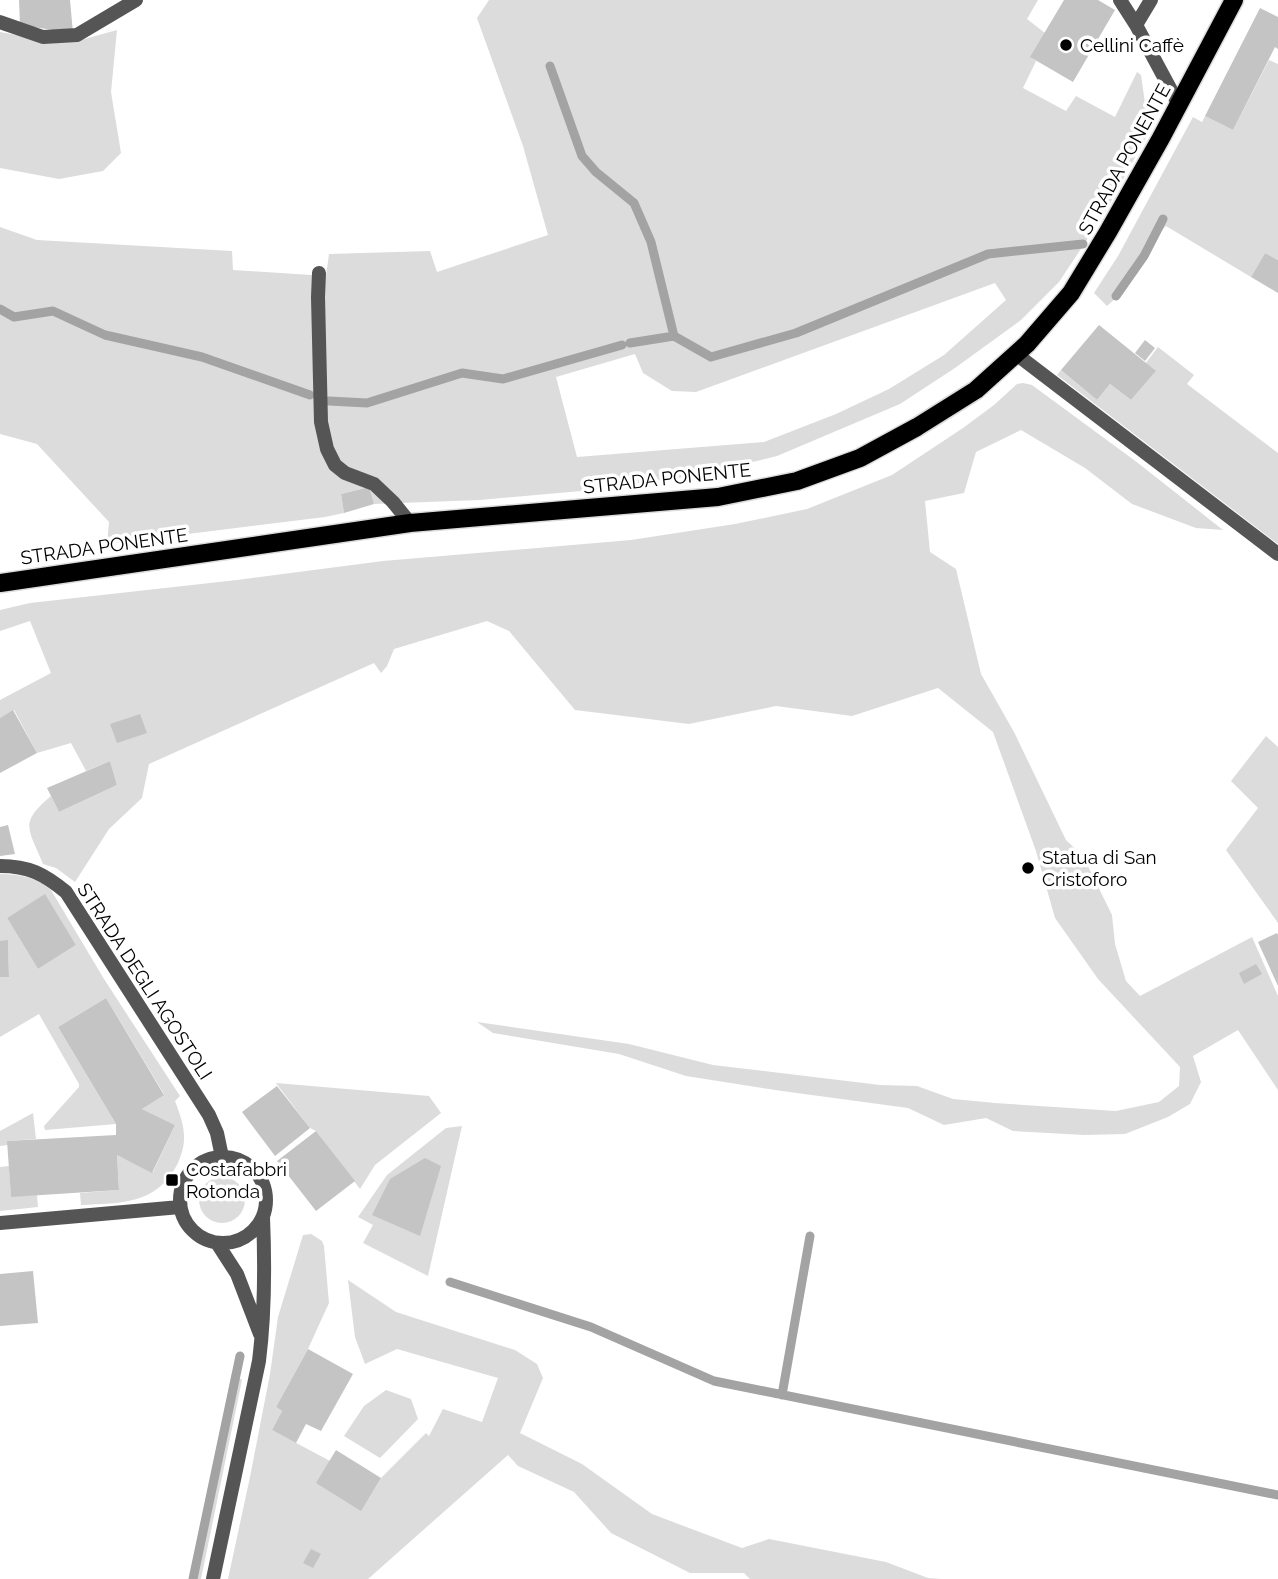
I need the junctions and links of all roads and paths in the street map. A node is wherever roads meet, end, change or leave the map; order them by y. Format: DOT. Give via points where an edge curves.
graph roads {
  1 [pos="136,0"];
  2 [pos="1120,0"];
  3 [pos="1150,0"];
  4 [pos="1234,0"];
  5 [pos="0,22"];
  6 [pos="1136,25"];
  7 [pos="1179,105"];
  8 [pos="319,272"];
  9 [pos="1016,354"];
  10 [pos="410,523"];
  11 [pos="1278,554"];
  12 [pos="0,583"];
  13 [pos="0,866"];
  14 [pos="222,1157"];
  15 [pos="180,1207"];
  16 [pos="263,1217"];
  17 [pos="0,1223"];
  18 [pos="217,1243"];
  19 [pos="262,1338"];
  20 [pos="213,1579"];
  1 -- 5 [label="street" via="77,35 43,37"];
  2 -- 6 [label="street"];
  3 -- 6 [label="street"];
  4 -- 7 [label="main road, STRADA PONENTE"];
  6 -- 7 [label="street"];
  7 -- 9 [label="main road, STRADA PONENTE" via="1071,293"];
  8 -- 10 [label="street" via="321,422 327,449 335,465 374,484"];
  9 -- 10 [label="main road, STRADA PONENTE" via="976,390 917,427 860,458 797,481 718,497"];
  9 -- 11 [label="street"];
  10 -- 12 [label="main road, STRADA PONENTE"];
  13 -- 14 [label="street, STRADA DEGLI AGOSTOLI" via="47,877 66,892 209,1115"];
  14 -- 15 [label="street" via="195,1168 186,1179"];
  14 -- 16 [label="street" via="246,1163 262,1181 266,1193"];
  15 -- 17 [label="street"];
  15 -- 18 [label="street" via="190,1227"];
  16 -- 18 [label="street" via="245,1238"];
  16 -- 19 [label="street"];
  18 -- 19 [label="street" via="237,1274"];
  19 -- 20 [label="street"];
}
